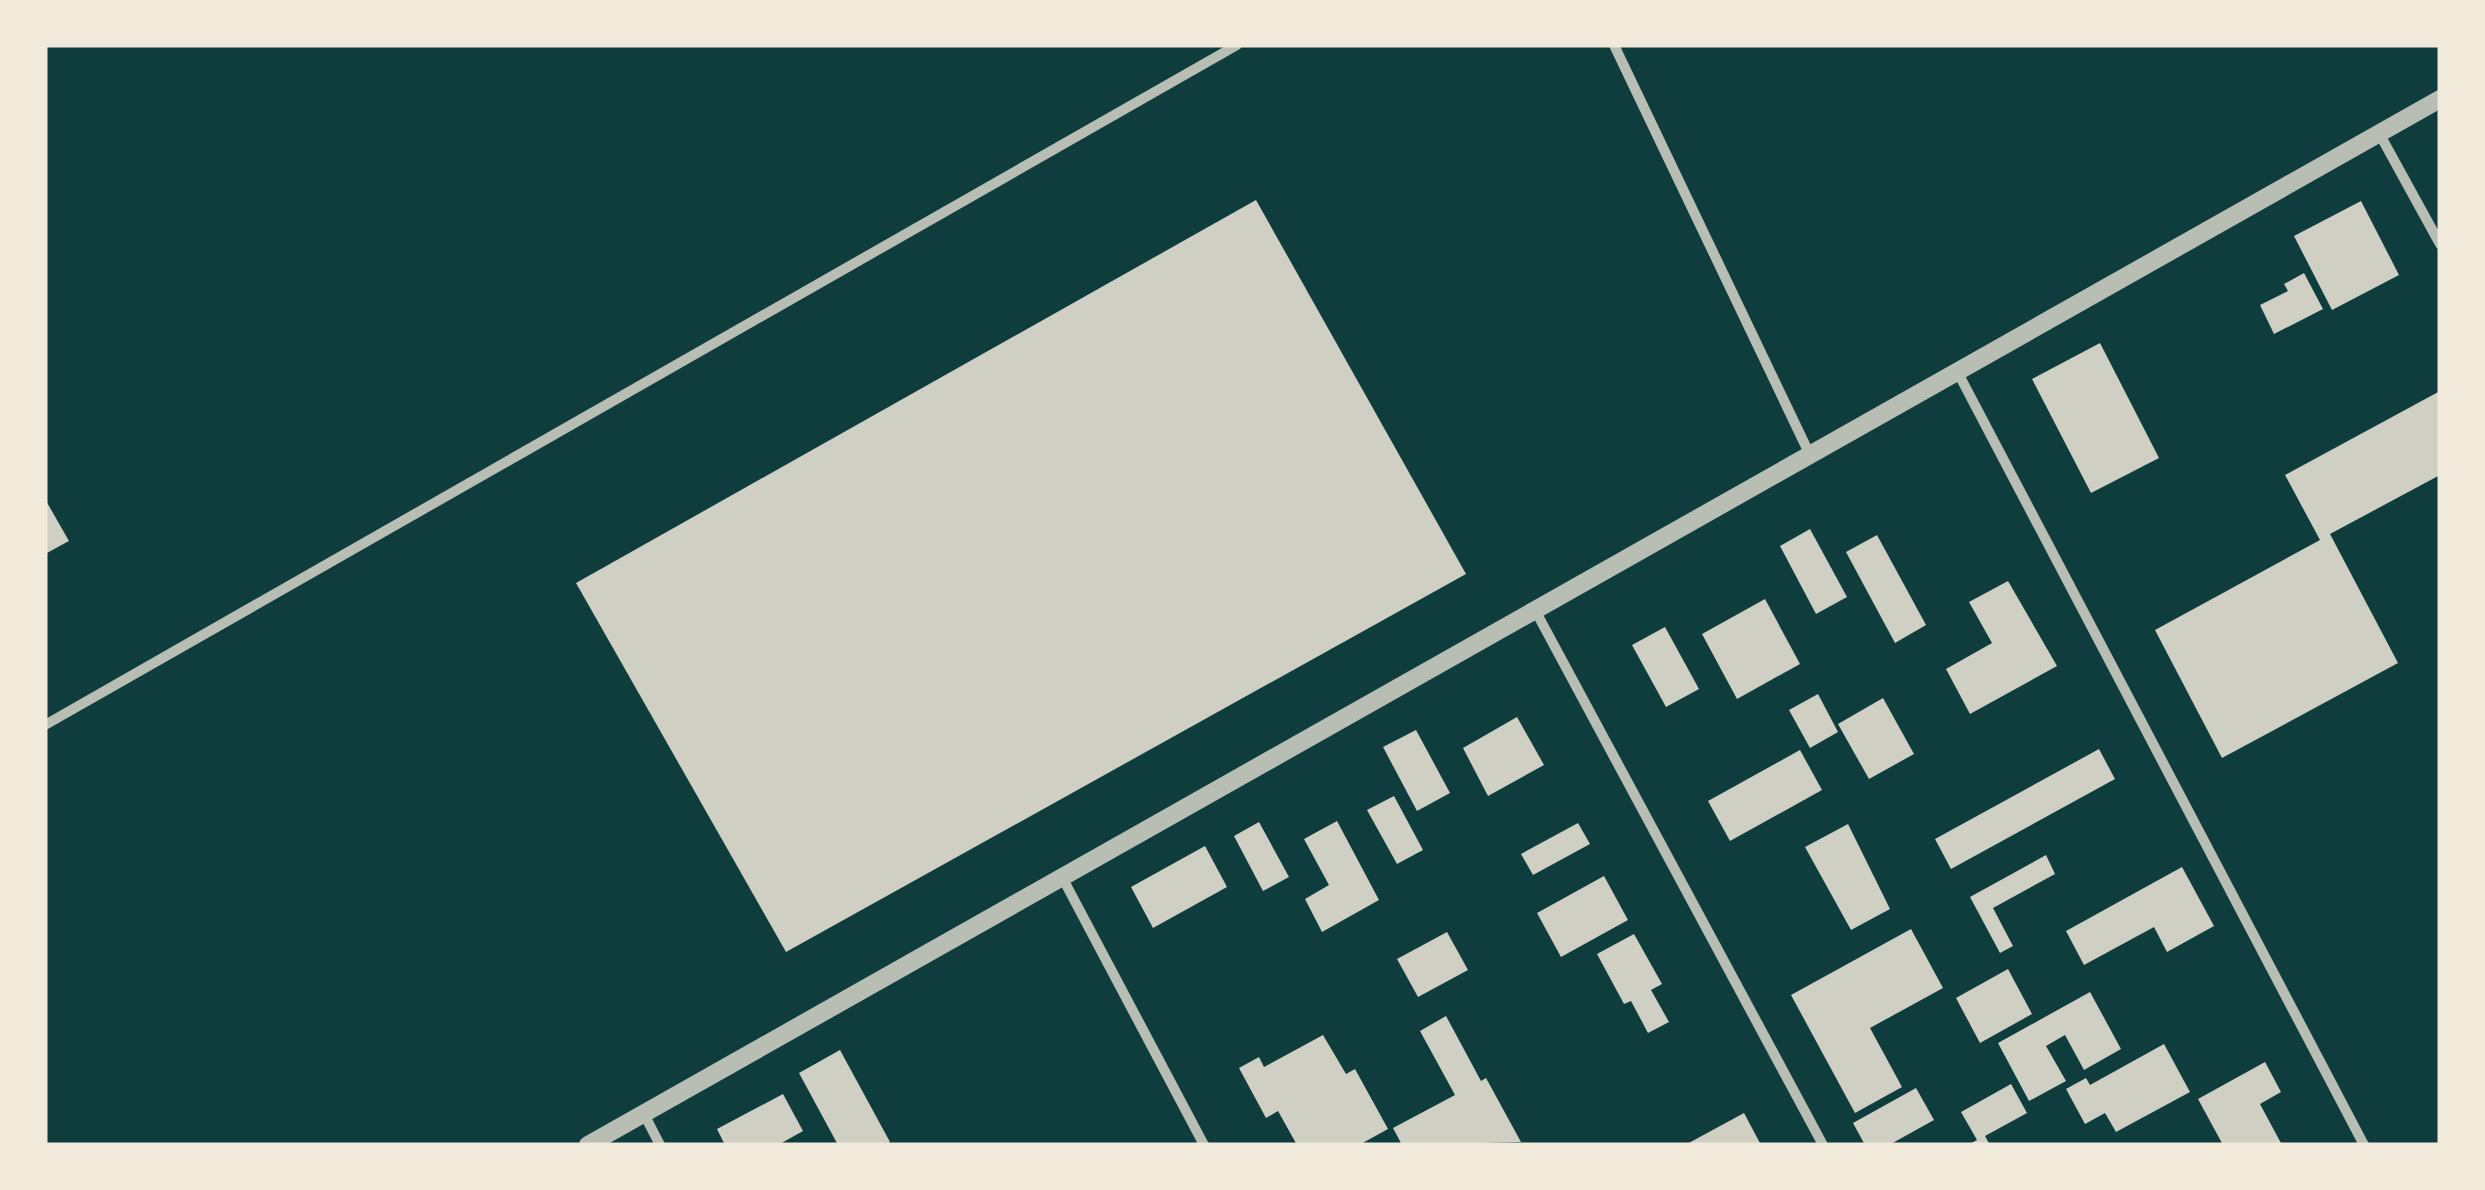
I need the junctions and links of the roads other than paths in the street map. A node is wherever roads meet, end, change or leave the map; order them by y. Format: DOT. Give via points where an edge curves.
graph roads {
  1 [pos="1237,45"];
  2 [pos="1614,45"];
  3 [pos="2440,98"];
  4 [pos="2380,133"];
  5 [pos="2440,244"];
  6 [pos="1957,372"];
  7 [pos="1810,455"];
  8 [pos="1534,610"];
  9 [pos="45,725"];
  10 [pos="1062,877"];
  11 [pos="644,1114"];
  12 [pos="588,1145"];
  13 [pos="660,1145"];
  14 [pos="1204,1145"];
  15 [pos="1824,1145"];
  16 [pos="2364,1145"];
  1 -- 9 [label="street"];
  2 -- 7 [label="street"];
  3 -- 4 [label="street"];
  4 -- 5 [label="street"];
  4 -- 6 [label="street"];
  6 -- 7 [label="street"];
  6 -- 16 [label="street"];
  7 -- 8 [label="street"];
  8 -- 10 [label="street"];
  8 -- 15 [label="street"];
  10 -- 11 [label="street"];
  10 -- 14 [label="street"];
  11 -- 12 [label="street"];
  11 -- 13 [label="street"];
}
